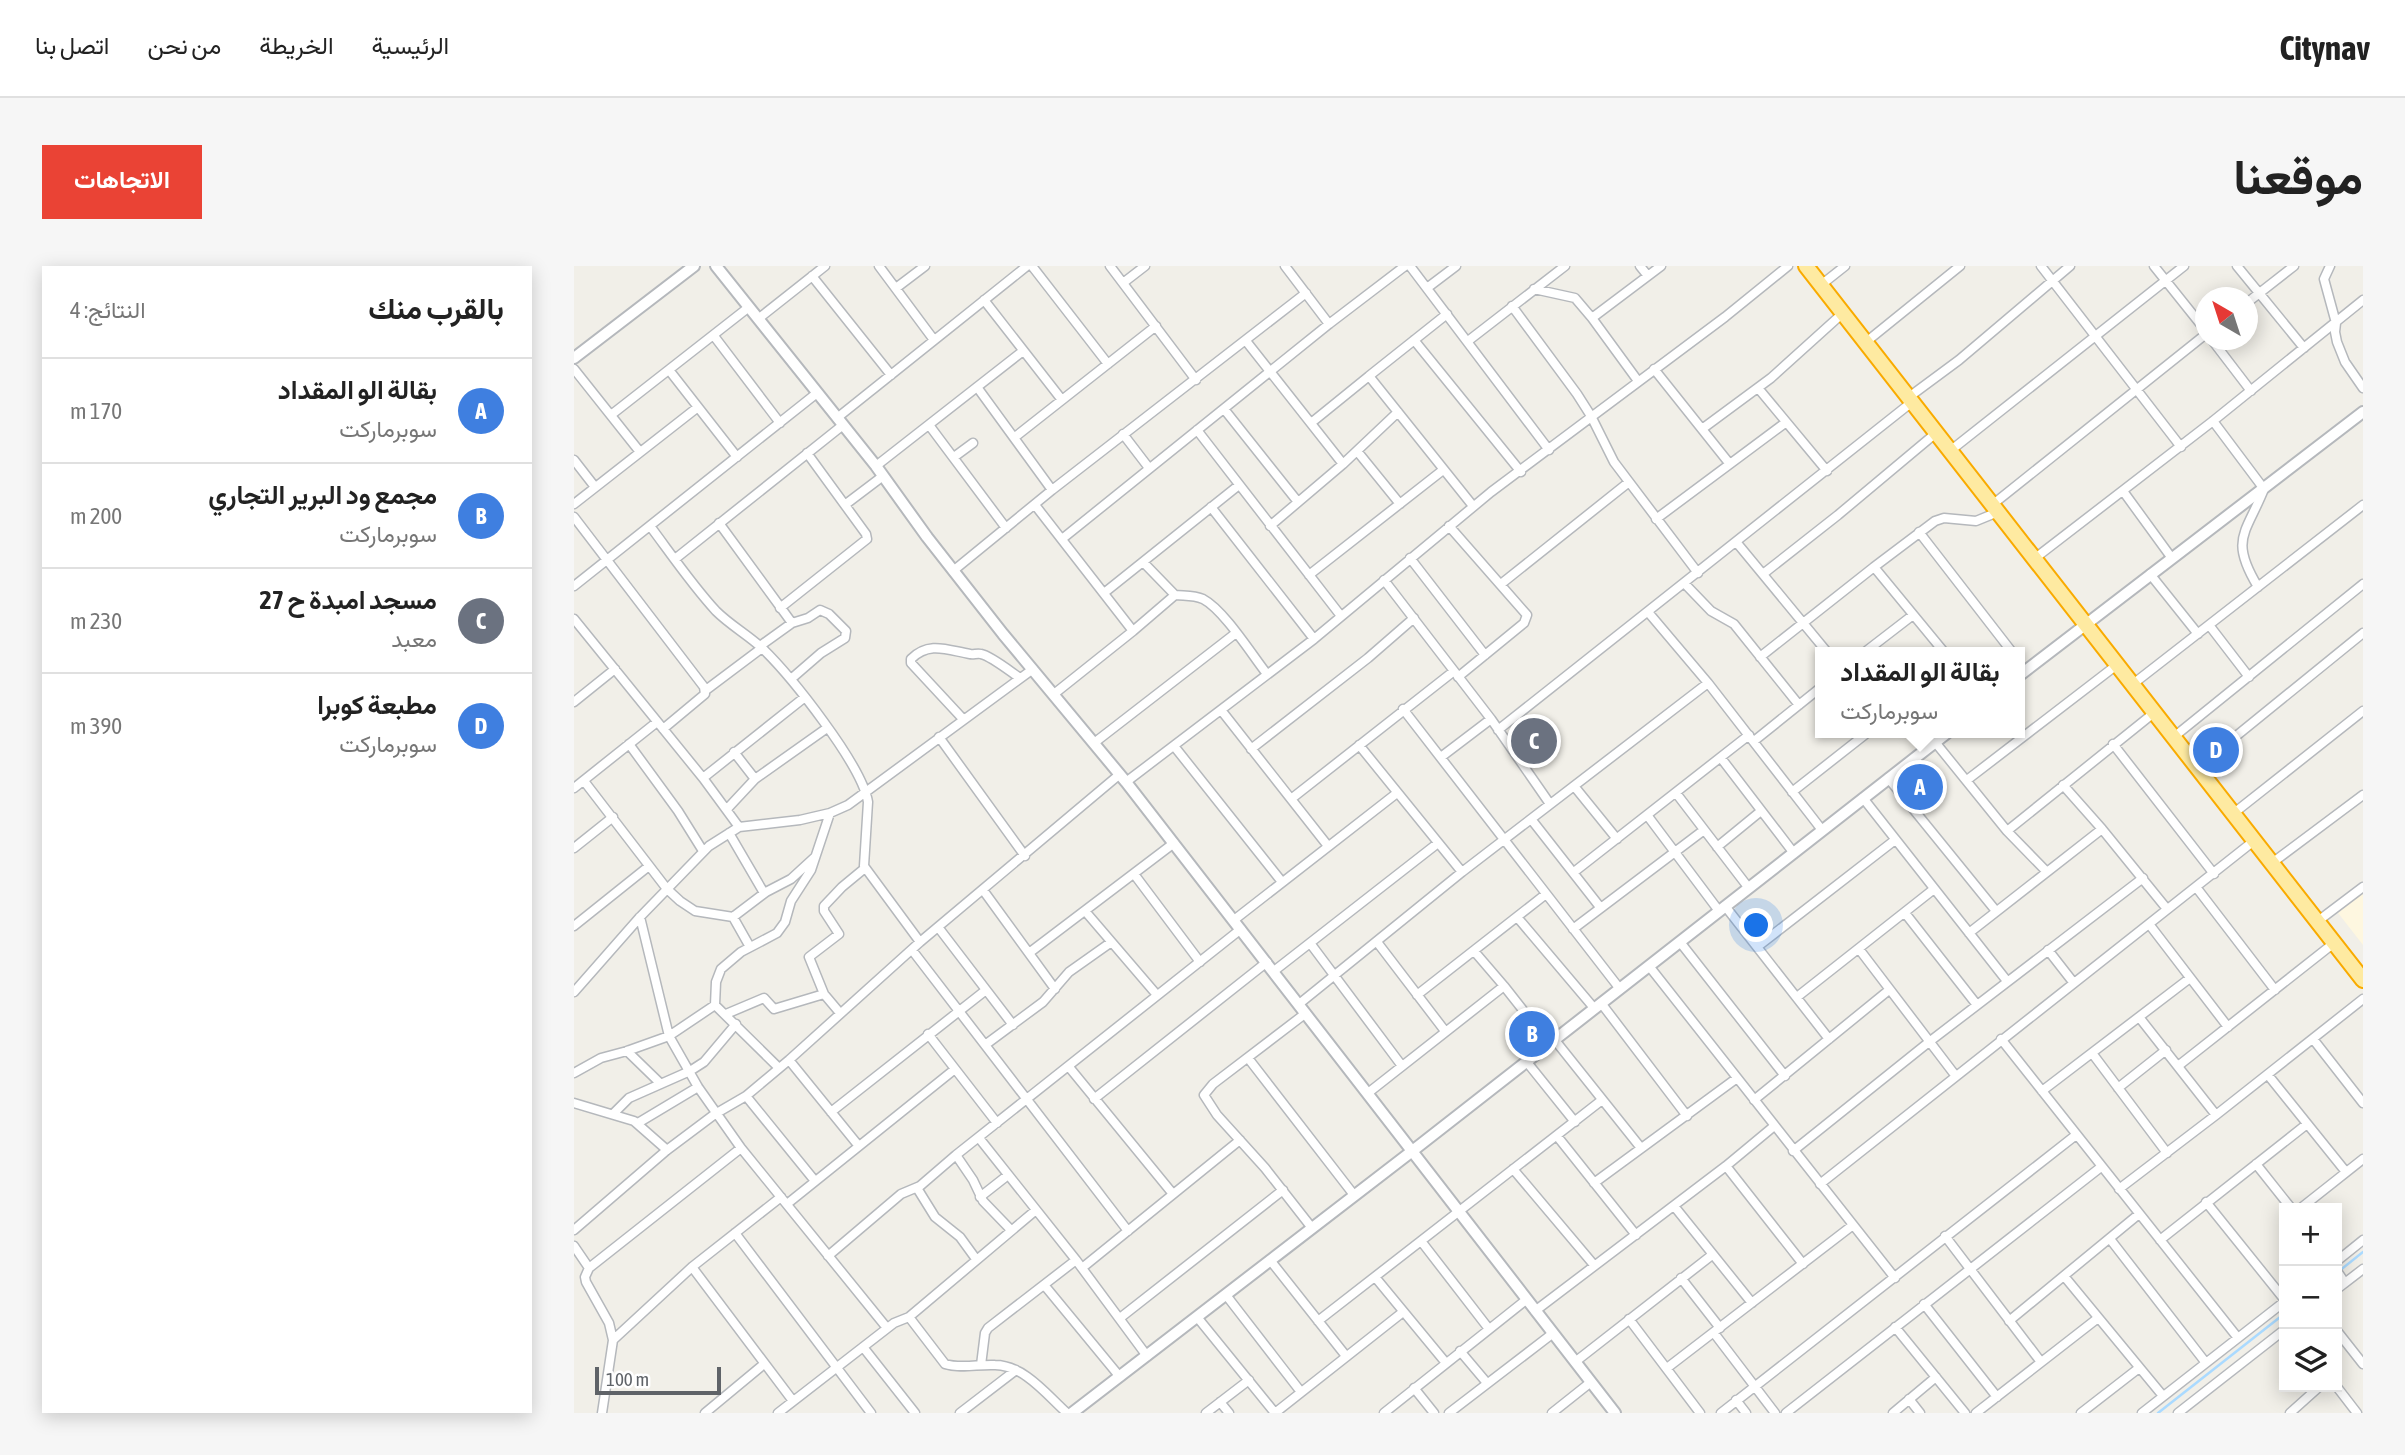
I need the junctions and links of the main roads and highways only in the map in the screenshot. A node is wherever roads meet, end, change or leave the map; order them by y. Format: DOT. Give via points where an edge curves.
graph roads {
  1 [pos="1806,266"];
  2 [pos="2363,980"];
  1 -- 2 [label="highway"];
}
